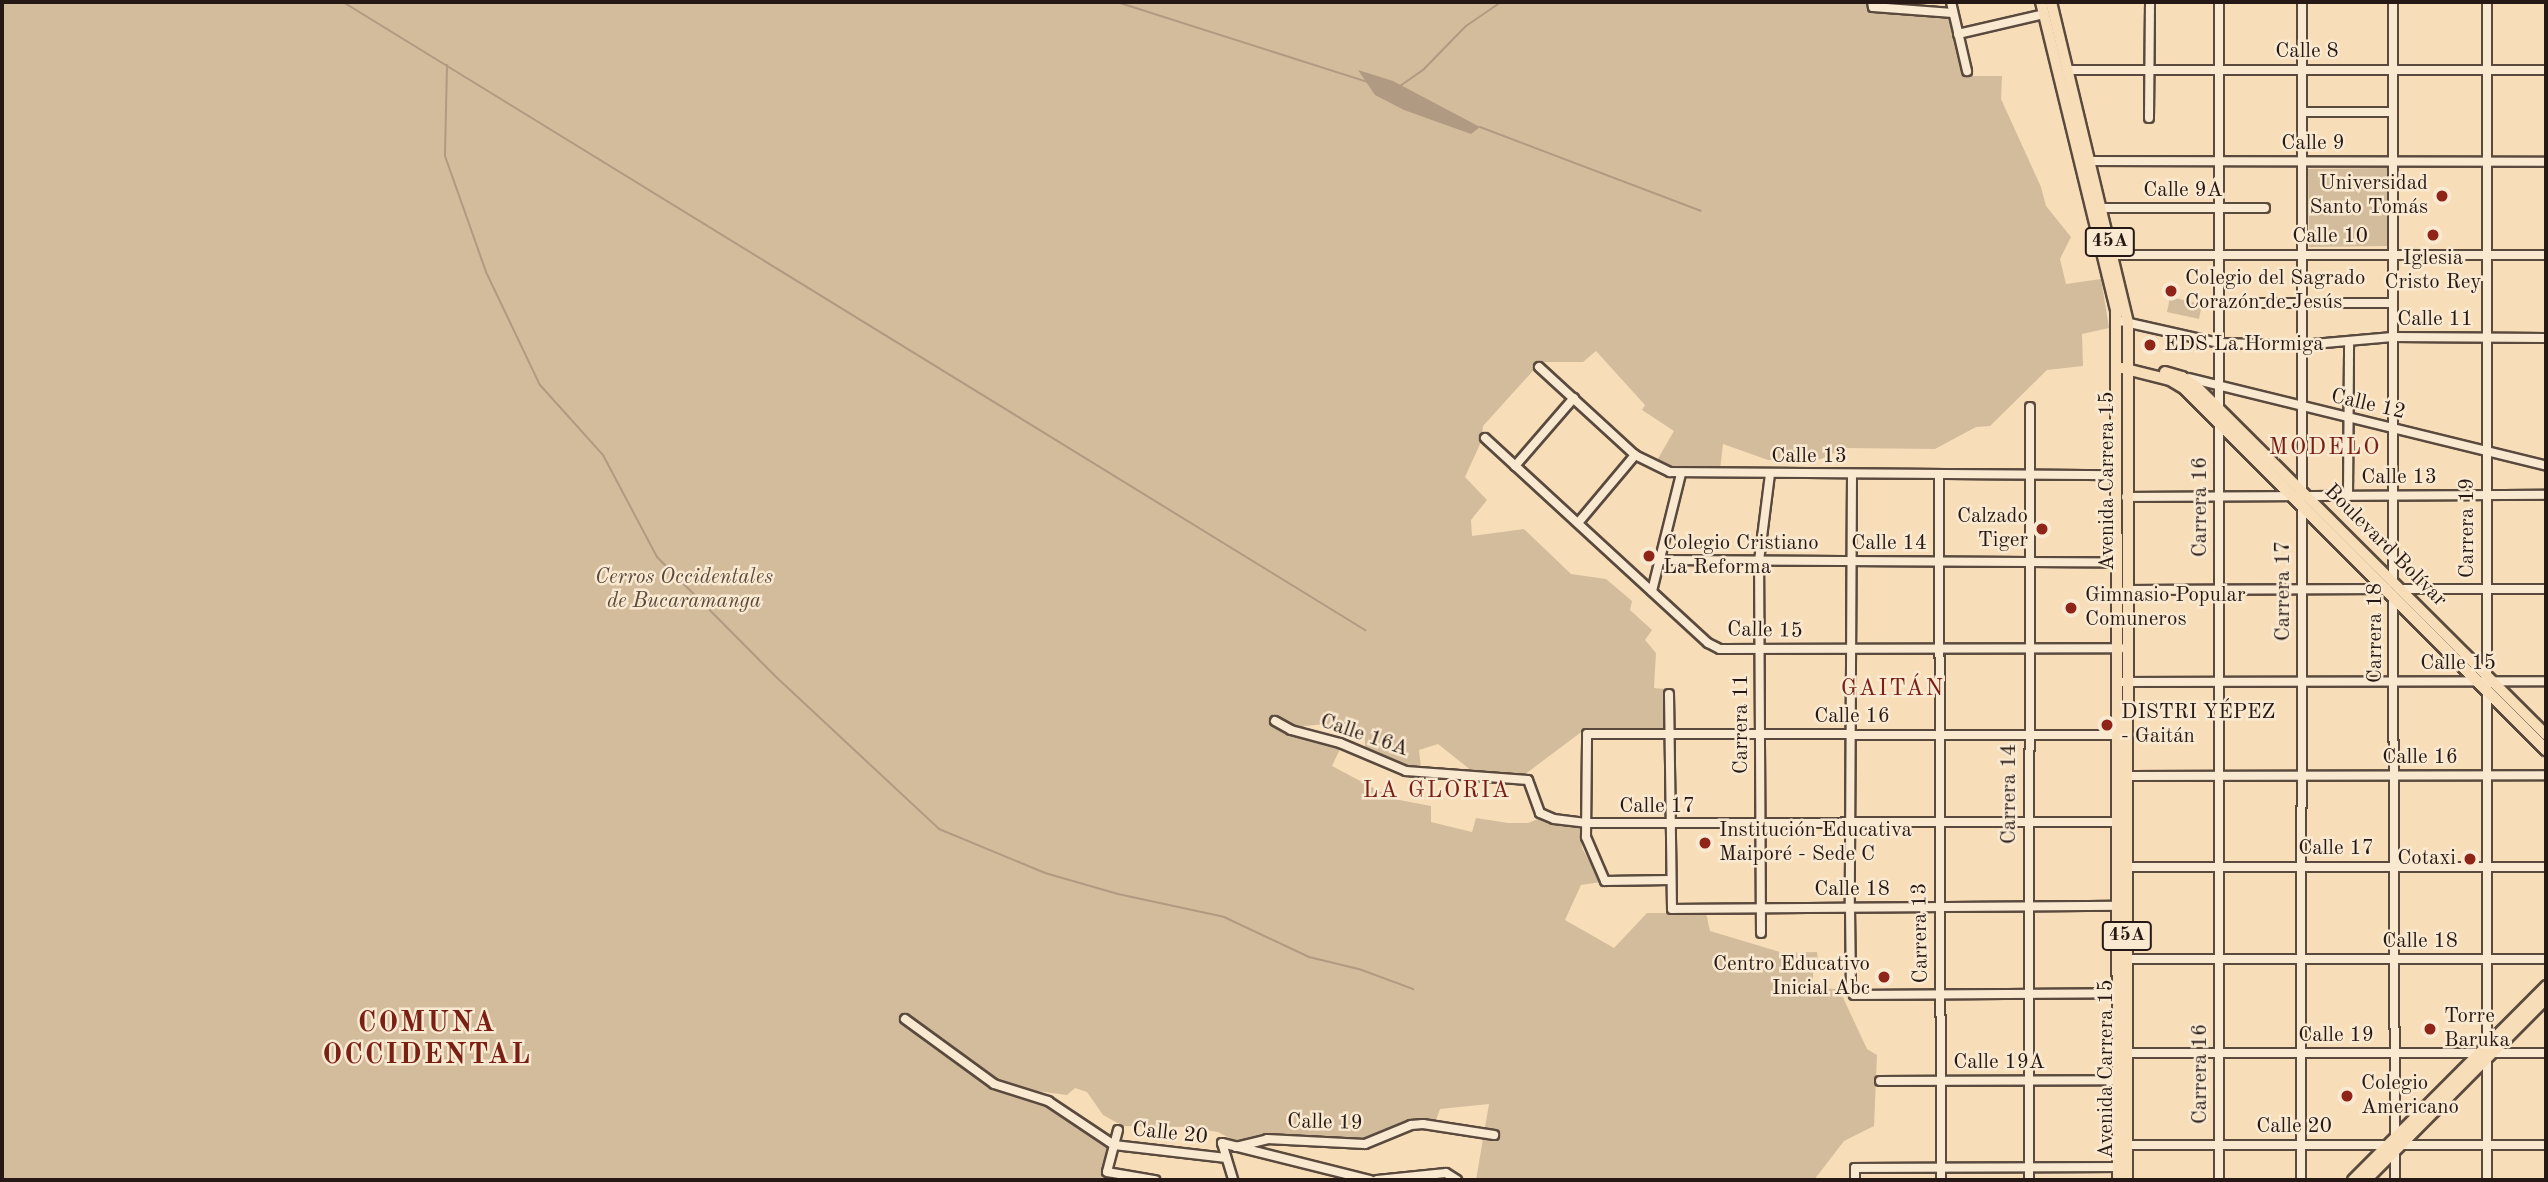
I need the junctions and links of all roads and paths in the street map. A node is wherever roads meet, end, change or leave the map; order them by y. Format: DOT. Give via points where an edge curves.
graph roads {
  1 [pos="1951,2"];
  2 [pos="2041,2"];
  3 [pos="2051,2"];
  4 [pos="2150,2"];
  5 [pos="2219,2"];
  6 [pos="2302,2"];
  7 [pos="2393,2"];
  8 [pos="2487,2"];
  9 [pos="1872,4"];
  10 [pos="1953,13"];
  11 [pos="2044,14"];
  12 [pos="1958,34"];
  13 [pos="2067,69"];
  14 [pos="2150,70"];
  15 [pos="2219,70"];
  16 [pos="2302,70"];
  17 [pos="2393,70"];
  18 [pos="2486,70"];
  19 [pos="2546,70"];
  20 [pos="1967,71"];
  21 [pos="2302,112"];
  22 [pos="2393,112"];
  23 [pos="2149,118"];
  24 [pos="2084,161"];
  25 [pos="2219,162"];
  26 [pos="2302,162"];
  27 [pos="2393,162"];
  28 [pos="2486,162"];
  29 [pos="2546,162"];
  30 [pos="2101,208"];
  31 [pos="2219,208"];
  32 [pos="2265,208"];
  33 [pos="2113,254"];
  34 [pos="2219,255"];
  35 [pos="2302,255"];
  36 [pos="2393,255"];
  37 [pos="2486,255"];
  38 [pos="2546,255"];
  39 [pos="2219,303"];
  40 [pos="2302,303"];
  41 [pos="2393,303"];
  42 [pos="2122,321"];
  43 [pos="2393,337"];
  44 [pos="2486,338"];
  45 [pos="2546,338"];
  46 [pos="2349,341"];
  47 [pos="2219,343"];
  48 [pos="2302,345"];
  49 [pos="2122,365"];
  50 [pos="1539,366"];
  51 [pos="2182,377"];
  52 [pos="2219,386"];
  53 [pos="1574,398"];
  54 [pos="2030,407"];
  55 [pos="2302,407"];
  56 [pos="2219,408"];
  57 [pos="2349,418"];
  58 [pos="2219,423"];
  59 [pos="2393,428"];
  60 [pos="1485,438"];
  61 [pos="2486,451"];
  62 [pos="1635,455"];
  63 [pos="1515,466"];
  64 [pos="2546,466"];
  65 [pos="1681,474"];
  66 [pos="1770,474"];
  67 [pos="1852,475"];
  68 [pos="1939,475"];
  69 [pos="2028,475"];
  70 [pos="2117,475"];
  71 [pos="2546,495"];
  72 [pos="2219,496"];
  73 [pos="2348,496"];
  74 [pos="2393,496"];
  75 [pos="2486,496"];
  76 [pos="2126,497"];
  77 [pos="2301,497"];
  78 [pos="1578,523"];
  79 [pos="1660,560"];
  80 [pos="1759,561"];
  81 [pos="1852,561"];
  82 [pos="1938,561"];
  83 [pos="2028,562"];
  84 [pos="2117,562"];
  85 [pos="2393,589"];
  86 [pos="2486,589"];
  87 [pos="2546,589"];
  88 [pos="2126,590"];
  89 [pos="2219,590"];
  90 [pos="2302,590"];
  91 [pos="1652,591"];
  92 [pos="2122,648"];
  93 [pos="1938,649"];
  94 [pos="2028,649"];
  95 [pos="1759,650"];
  96 [pos="1851,650"];
  97 [pos="2546,681"];
  98 [pos="2122,682"];
  99 [pos="2219,682"];
  100 [pos="2302,682"];
  101 [pos="2393,682"];
  102 [pos="2486,682"];
  103 [pos="1669,694"];
  104 [pos="1275,721"];
  105 [pos="1669,734"];
  106 [pos="1760,734"];
  107 [pos="2117,734"];
  108 [pos="1851,735"];
  109 [pos="1938,735"];
  110 [pos="2028,735"];
  111 [pos="2546,735"];
  112 [pos="2546,750"];
  113 [pos="2301,775"];
  114 [pos="2393,775"];
  115 [pos="2486,775"];
  116 [pos="2546,775"];
  117 [pos="2127,776"];
  118 [pos="2219,776"];
  119 [pos="1536,810"];
  120 [pos="2028,822"];
  121 [pos="2118,822"];
  122 [pos="1586,823"];
  123 [pos="1850,823"];
  124 [pos="1938,823"];
  125 [pos="1670,824"];
  126 [pos="1760,824"];
  127 [pos="2127,867"];
  128 [pos="2219,867"];
  129 [pos="2301,867"];
  130 [pos="2393,867"];
  131 [pos="2486,867"];
  132 [pos="2546,867"];
  133 [pos="1670,880"];
  134 [pos="2118,906"];
  135 [pos="1939,907"];
  136 [pos="2028,907"];
  137 [pos="1761,908"];
  138 [pos="1850,908"];
  139 [pos="1762,933"];
  140 [pos="2127,959"];
  141 [pos="2219,959"];
  142 [pos="2301,959"];
  143 [pos="2393,959"];
  144 [pos="2486,959"];
  145 [pos="2546,959"];
  146 [pos="2546,986"];
  147 [pos="2118,993"];
  148 [pos="1940,994"];
  149 [pos="2027,994"];
  150 [pos="2546,999"];
  151 [pos="905,1019"];
  152 [pos="2219,1053"];
  153 [pos="2301,1053"];
  154 [pos="2393,1053"];
  155 [pos="2486,1053"];
  156 [pos="2546,1053"];
  157 [pos="2127,1054"];
  158 [pos="2118,1080"];
  159 [pos="1880,1081"];
  160 [pos="1940,1081"];
  161 [pos="2028,1081"];
  162 [pos="1118,1130"];
  163 [pos="1494,1135"];
  164 [pos="1114,1145"];
  165 [pos="2127,1145"];
  166 [pos="2219,1145"];
  167 [pos="2301,1145"];
  168 [pos="2394,1145"];
  169 [pos="2486,1145"];
  170 [pos="2546,1145"];
  171 [pos="1236,1147"];
  172 [pos="1226,1158"];
  173 [pos="2029,1167"];
  174 [pos="2118,1167"];
  175 [pos="1941,1168"];
  176 [pos="1445,1177"];
  177 [pos="1155,1180"];
  178 [pos="1233,1180"];
  179 [pos="1370,1180"];
  180 [pos="1377,1180"];
  181 [pos="1457,1180"];
  182 [pos="1855,1180"];
  183 [pos="1941,1180"];
  184 [pos="2029,1180"];
  185 [pos="2118,1180"];
  186 [pos="2127,1180"];
  187 [pos="2219,1180"];
  188 [pos="2301,1180"];
  189 [pos="2353,1180"];
  190 [pos="2366,1180"];
  191 [pos="2395,1180"];
  192 [pos="2487,1180"];
  1 -- 10 [label="street"];
  2 -- 11 [label="main road, Avenida Carrera 15 / 45A"];
  3 -- 13 [label="main road, Avenida Carrera 15 / 45A"];
  4 -- 14 [label="street"];
  5 -- 15 [label="street, Carrera 16"];
  6 -- 16 [label="street, Carrera 17"];
  7 -- 17 [label="street, Carrera 18"];
  8 -- 18 [label="street, Carrera 19"];
  9 -- 10 [label="street"];
  10 -- 12 [label="street"];
  11 -- 12 [label="street"];
  11 -- 24 [label="main road, Avenida Carrera 15 / 45A"];
  12 -- 20 [label="street"];
  13 -- 14 [label="street, Calle 8"];
  13 -- 24 [label="main road, Avenida Carrera 15 / 45A"];
  14 -- 15 [label="street, Calle 8"];
  14 -- 23 [label="street"];
  15 -- 16 [label="street, Calle 8"];
  15 -- 25 [label="street, Carrera 16"];
  16 -- 17 [label="street, Calle 8"];
  16 -- 21 [label="street, Carrera 17"];
  17 -- 18 [label="street, Calle 8"];
  17 -- 22 [label="street, Carrera 18"];
  18 -- 19 [label="street, Calle 8"];
  18 -- 28 [label="street, Carrera 19"];
  21 -- 22 [label="street"];
  21 -- 26 [label="street, Carrera 17"];
  22 -- 27 [label="street, Carrera 18"];
  24 -- 25 [label="street, Calle 9"];
  24 -- 30 [label="main road, Avenida Carrera 15 / 45A"];
  24 -- 42 [label="main road, Avenida Carrera 15 / 45A"];
  25 -- 26 [label="street, Calle 9"];
  25 -- 31 [label="street, Carrera 16"];
  26 -- 27 [label="street, Calle 9"];
  26 -- 35 [label="street, Carrera 17"];
  27 -- 28 [label="street, Calle 9"];
  27 -- 36 [label="street, Carrera 18"];
  28 -- 29 [label="street, Calle 9"];
  28 -- 37 [label="street, Carrera 19"];
  30 -- 31 [label="street, Calle 9A"];
  30 -- 33 [label="main road, Avenida Carrera 15 / 45A"];
  31 -- 32 [label="street, Calle 9A"];
  31 -- 34 [label="street, Carrera 16"];
  33 -- 34 [label="street, Calle 10"];
  33 -- 42 [label="main road, Avenida Carrera 15 / 45A"];
  34 -- 35 [label="street, Calle 10"];
  34 -- 39 [label="street, Carrera 16"];
  35 -- 36 [label="street, Calle 10"];
  35 -- 40 [label="street, Carrera 17"];
  36 -- 37 [label="street, Calle 10"];
  36 -- 41 [label="street, Carrera 18"];
  37 -- 38 [label="street, Calle 10"];
  37 -- 44 [label="street, Carrera 19"];
  39 -- 40 [label="street"];
  39 -- 47 [label="street, Carrera 16"];
  40 -- 41 [label="street"];
  40 -- 48 [label="street, Carrera 17"];
  41 -- 43 [label="street, Carrera 18"];
  42 -- 47 [label="street, Calle 11"];
  42 -- 49 [label="main road, Avenida Carrera 15 / 45A"];
  43 -- 44 [label="street, Calle 11"];
  43 -- 46 [label="street, Calle 11"];
  43 -- 59 [label="street, Carrera 18"];
  44 -- 45 [label="street, Calle 11"];
  44 -- 61 [label="street, Carrera 19"];
  46 -- 48 [label="street, Calle 11"];
  46 -- 57 [label="street"];
  47 -- 48 [label="street, Calle 11"];
  47 -- 52 [label="street, Carrera 16"];
  48 -- 55 [label="street, Carrera 17"];
  49 -- 51 [label="main road, Boulevard Bolívar"];
  49 -- 58 [label="main road, Boulevard Bolívar" via="2180,385"];
  49 -- 70 [label="main road, Avenida Carrera 15 / 45A"];
  49 -- 76 [label="main road, Avenida Carrera 15 / 45A"];
  50 -- 53 [label="street, Calle 13"];
  51 -- 52 [label="street, Calle 12"];
  51 -- 56 [label="main road, Boulevard Bolívar"];
  52 -- 55 [label="street, Calle 12"];
  52 -- 56 [label="street, Carrera 16"];
  53 -- 62 [label="street, Calle 13"];
  53 -- 63 [label="street"];
  54 -- 69 [label="street, Carrera 14"];
  55 -- 57 [label="street, Calle 12"];
  55 -- 77 [label="street, Carrera 17"];
  56 -- 58 [label="street, Carrera 16"];
  56 -- 77 [label="main road, Boulevard Bolívar"];
  57 -- 59 [label="street, Calle 12"];
  57 -- 73 [label="street"];
  58 -- 72 [label="street, Carrera 16"];
  58 -- 77 [label="main road, Boulevard Bolívar"];
  59 -- 61 [label="street, Calle 12"];
  59 -- 74 [label="street, Carrera 18"];
  60 -- 63 [label="street, Calle 15"];
  61 -- 64 [label="street, Calle 12"];
  61 -- 75 [label="street, Carrera 19"];
  62 -- 65 [label="street, Calle 13" via="1657,468"];
  62 -- 78 [label="street"];
  63 -- 78 [label="street, Calle 15"];
  65 -- 66 [label="street, Calle 13"];
  65 -- 79 [label="street"];
  66 -- 67 [label="street, Calle 13"];
  66 -- 80 [label="street, Carrera 11"];
  67 -- 68 [label="street, Calle 13"];
  67 -- 81 [label="street"];
  68 -- 69 [label="street, Calle 13"];
  68 -- 82 [label="street, Carrera 13"];
  69 -- 70 [label="street, Calle 13"];
  69 -- 83 [label="street, Carrera 14"];
  70 -- 84 [label="main road, Avenida Carrera 15 / 45A"];
  71 -- 75 [label="street, Calle 13"];
  72 -- 76 [label="street, Calle 13"];
  72 -- 77 [label="street, Calle 13"];
  72 -- 89 [label="street, Carrera 16"];
  73 -- 74 [label="street, Calle 13"];
  73 -- 77 [label="street, Calle 13"];
  74 -- 75 [label="street, Calle 13"];
  74 -- 85 [label="street, Carrera 18"];
  75 -- 86 [label="street, Carrera 19"];
  76 -- 88 [label="main road, Avenida Carrera 15 / 45A"];
  77 -- 85 [label="main road, Boulevard Bolívar"];
  77 -- 90 [label="street, Carrera 17"];
  78 -- 91 [label="street, Calle 15"];
  79 -- 80 [label="street, Calle 14"];
  79 -- 91 [label="street"];
  80 -- 81 [label="street, Calle 14"];
  80 -- 95 [label="street, Carrera 11"];
  81 -- 82 [label="street, Calle 14"];
  81 -- 96 [label="street"];
  82 -- 83 [label="street, Calle 14"];
  82 -- 93 [label="street, Carrera 13"];
  83 -- 84 [label="street, Calle 14"];
  83 -- 94 [label="street, Carrera 14"];
  84 -- 92 [label="main road, Avenida Carrera 15 / 45A"];
  85 -- 86 [label="street"];
  85 -- 90 [label="street"];
  85 -- 101 [label="street, Carrera 18"];
  85 -- 102 [label="main road, Boulevard Bolívar"];
  86 -- 87 [label="street"];
  86 -- 102 [label="street, Carrera 19"];
  88 -- 89 [label="street"];
  88 -- 92 [label="main road, Avenida Carrera 15 / 45A"];
  89 -- 90 [label="street"];
  89 -- 99 [label="street, Carrera 16"];
  90 -- 100 [label="street, Carrera 17"];
  91 -- 95 [label="street, Calle 15" via="1713,647"];
  92 -- 94 [label="street, Calle 15"];
  92 -- 98 [label="main road, Avenida Carrera 15 / 45A"];
  93 -- 94 [label="street, Calle 15"];
  93 -- 96 [label="street, Calle 15"];
  93 -- 109 [label="street, Carrera 13"];
  94 -- 110 [label="street, Carrera 14"];
  95 -- 96 [label="street, Calle 15"];
  95 -- 106 [label="street, Carrera 11"];
  96 -- 108 [label="street"];
  97 -- 102 [label="street, Calle 15"];
  98 -- 99 [label="street, Calle 15"];
  98 -- 107 [label="main road, Avenida Carrera 15 / 45A"];
  98 -- 117 [label="main road, Avenida Carrera 15 / 45A"];
  99 -- 100 [label="street, Calle 15"];
  99 -- 118 [label="street, Carrera 16"];
  100 -- 101 [label="street, Calle 15"];
  100 -- 113 [label="street, Carrera 17"];
  101 -- 102 [label="street, Calle 15"];
  101 -- 114 [label="street, Carrera 18"];
  102 -- 111 [label="main road, Boulevard Bolívar"];
  102 -- 112 [label="main road, Boulevard Bolívar"];
  102 -- 115 [label="street, Carrera 19"];
  103 -- 105 [label="street"];
  104 -- 119 [label="street, Calle 16A" via="1398,769 1528,780"];
  105 -- 106 [label="street, Calle 16"];
  105 -- 122 [label="street, Calle 16" via="1587,734"];
  105 -- 125 [label="street"];
  106 -- 108 [label="street, Calle 16"];
  106 -- 126 [label="street, Carrera 11"];
  107 -- 110 [label="street, Calle 16"];
  107 -- 121 [label="main road, Avenida Carrera 15 / 45A"];
  108 -- 109 [label="street, Calle 16"];
  108 -- 123 [label="street"];
  109 -- 110 [label="street, Calle 16"];
  109 -- 124 [label="street, Carrera 13"];
  110 -- 120 [label="street, Carrera 14"];
  113 -- 114 [label="street, Calle 16"];
  113 -- 118 [label="street, Calle 16"];
  113 -- 129 [label="street, Carrera 17"];
  114 -- 115 [label="street, Calle 16"];
  114 -- 130 [label="street, Carrera 18"];
  115 -- 116 [label="street, Calle 16"];
  115 -- 131 [label="street, Carrera 19"];
  117 -- 118 [label="street, Calle 16"];
  117 -- 127 [label="main road, Avenida Carrera 15 / 45A"];
  118 -- 128 [label="street, Carrera 16"];
  119 -- 122 [label="street, Calle 17" via="1554,819"];
  120 -- 121 [label="street, Calle 17"];
  120 -- 124 [label="street, Calle 17"];
  120 -- 136 [label="street, Carrera 14"];
  121 -- 134 [label="main road, Avenida Carrera 15 / 45A"];
  122 -- 125 [label="street, Calle 17"];
  122 -- 133 [label="street" via="1588,843 1605,881"];
  123 -- 124 [label="street, Calle 17"];
  123 -- 126 [label="street, Calle 17"];
  123 -- 138 [label="street"];
  124 -- 135 [label="street, Carrera 13"];
  125 -- 126 [label="street, Calle 17"];
  125 -- 133 [label="street"];
  126 -- 137 [label="street, Carrera 11"];
  127 -- 128 [label="street, Calle 17"];
  127 -- 140 [label="main road, Avenida Carrera 15 / 45A"];
  128 -- 129 [label="street, Calle 17"];
  128 -- 141 [label="street, Carrera 16"];
  129 -- 130 [label="street, Calle 17"];
  129 -- 142 [label="street, Carrera 17"];
  130 -- 131 [label="street, Calle 17"];
  130 -- 143 [label="street, Carrera 18"];
  131 -- 132 [label="street, Calle 17"];
  131 -- 144 [label="street, Carrera 19"];
  133 -- 137 [label="street, Calle 18" via="1671,909"];
  134 -- 136 [label="street, Calle 18"];
  134 -- 147 [label="main road, Avenida Carrera 15 / 45A"];
  135 -- 136 [label="street, Calle 18"];
  135 -- 138 [label="street, Calle 18"];
  135 -- 148 [label="street, Carrera 13"];
  136 -- 149 [label="street, Carrera 14"];
  137 -- 138 [label="street, Calle 18"];
  137 -- 139 [label="street, Carrera 11"];
  138 -- 148 [label="street" via="1854,995"];
  140 -- 141 [label="street, Calle 18"];
  140 -- 157 [label="main road, Avenida Carrera 15 / 45A"];
  141 -- 142 [label="street, Calle 18"];
  141 -- 152 [label="street, Carrera 16"];
  142 -- 143 [label="street, Calle 18"];
  142 -- 153 [label="street, Carrera 17"];
  143 -- 144 [label="street, Calle 18"];
  143 -- 154 [label="street, Carrera 18"];
  144 -- 145 [label="street, Calle 18"];
  144 -- 155 [label="street, Carrera 19"];
  146 -- 155 [label="main road"];
  147 -- 149 [label="street"];
  147 -- 158 [label="main road, Avenida Carrera 15 / 45A"];
  148 -- 149 [label="street"];
  148 -- 160 [label="street, Carrera 13"];
  149 -- 161 [label="street, Carrera 14"];
  150 -- 155 [label="main road"];
  151 -- 164 [label="street, Calle 20" via="994,1084 1039,1098"];
  152 -- 153 [label="street, Calle 19"];
  152 -- 157 [label="street, Calle 19"];
  152 -- 166 [label="street, Carrera 16"];
  153 -- 154 [label="street, Calle 19"];
  153 -- 167 [label="street, Carrera 17"];
  154 -- 155 [label="street, Calle 19"];
  154 -- 168 [label="street, Carrera 18"];
  155 -- 156 [label="street, Calle 19"];
  155 -- 168 [label="main road"];
  155 -- 169 [label="street, Carrera 19"];
  157 -- 165 [label="main road, Avenida Carrera 15 / 45A"];
  158 -- 161 [label="street, Calle 19A"];
  158 -- 174 [label="main road, Avenida Carrera 15 / 45A"];
  159 -- 160 [label="street, Calle 19A"];
  160 -- 161 [label="street, Calle 19A"];
  160 -- 175 [label="street, Carrera 13"];
  161 -- 173 [label="street, Carrera 14"];
  162 -- 164 [label="street"];
  163 -- 171 [label="street, Calle 19" via="1423,1124 1365,1144 1267,1139"];
  164 -- 172 [label="street, Calle 20"];
  164 -- 177 [label="street" via="1107,1172"];
  165 -- 166 [label="street, Calle 20"];
  165 -- 186 [label="main road, Avenida Carrera 15 / 45A"];
  166 -- 167 [label="street, Calle 20"];
  166 -- 187 [label="street, Carrera 16"];
  167 -- 168 [label="street, Calle 20"];
  167 -- 188 [label="street, Carrera 17"];
  168 -- 169 [label="street, Calle 20"];
  168 -- 189 [label="main road"];
  168 -- 190 [label="main road"];
  168 -- 191 [label="street, Carrera 18"];
  169 -- 170 [label="street, Calle 20"];
  169 -- 192 [label="street, Carrera 19"];
  171 -- 172 [label="street, Calle 20" via="1222,1143"];
  171 -- 179 [label="street, Calle 20"];
  172 -- 178 [label="street"];
  173 -- 174 [label="street"];
  173 -- 175 [label="street"];
  173 -- 184 [label="street, Carrera 14"];
  174 -- 185 [label="main road, Avenida Carrera 15 / 45A"];
  175 -- 182 [label="street" via="1855,1168"];
  175 -- 183 [label="street, Carrera 13"];
  176 -- 180 [label="street"];
  176 -- 181 [label="street"];
}
